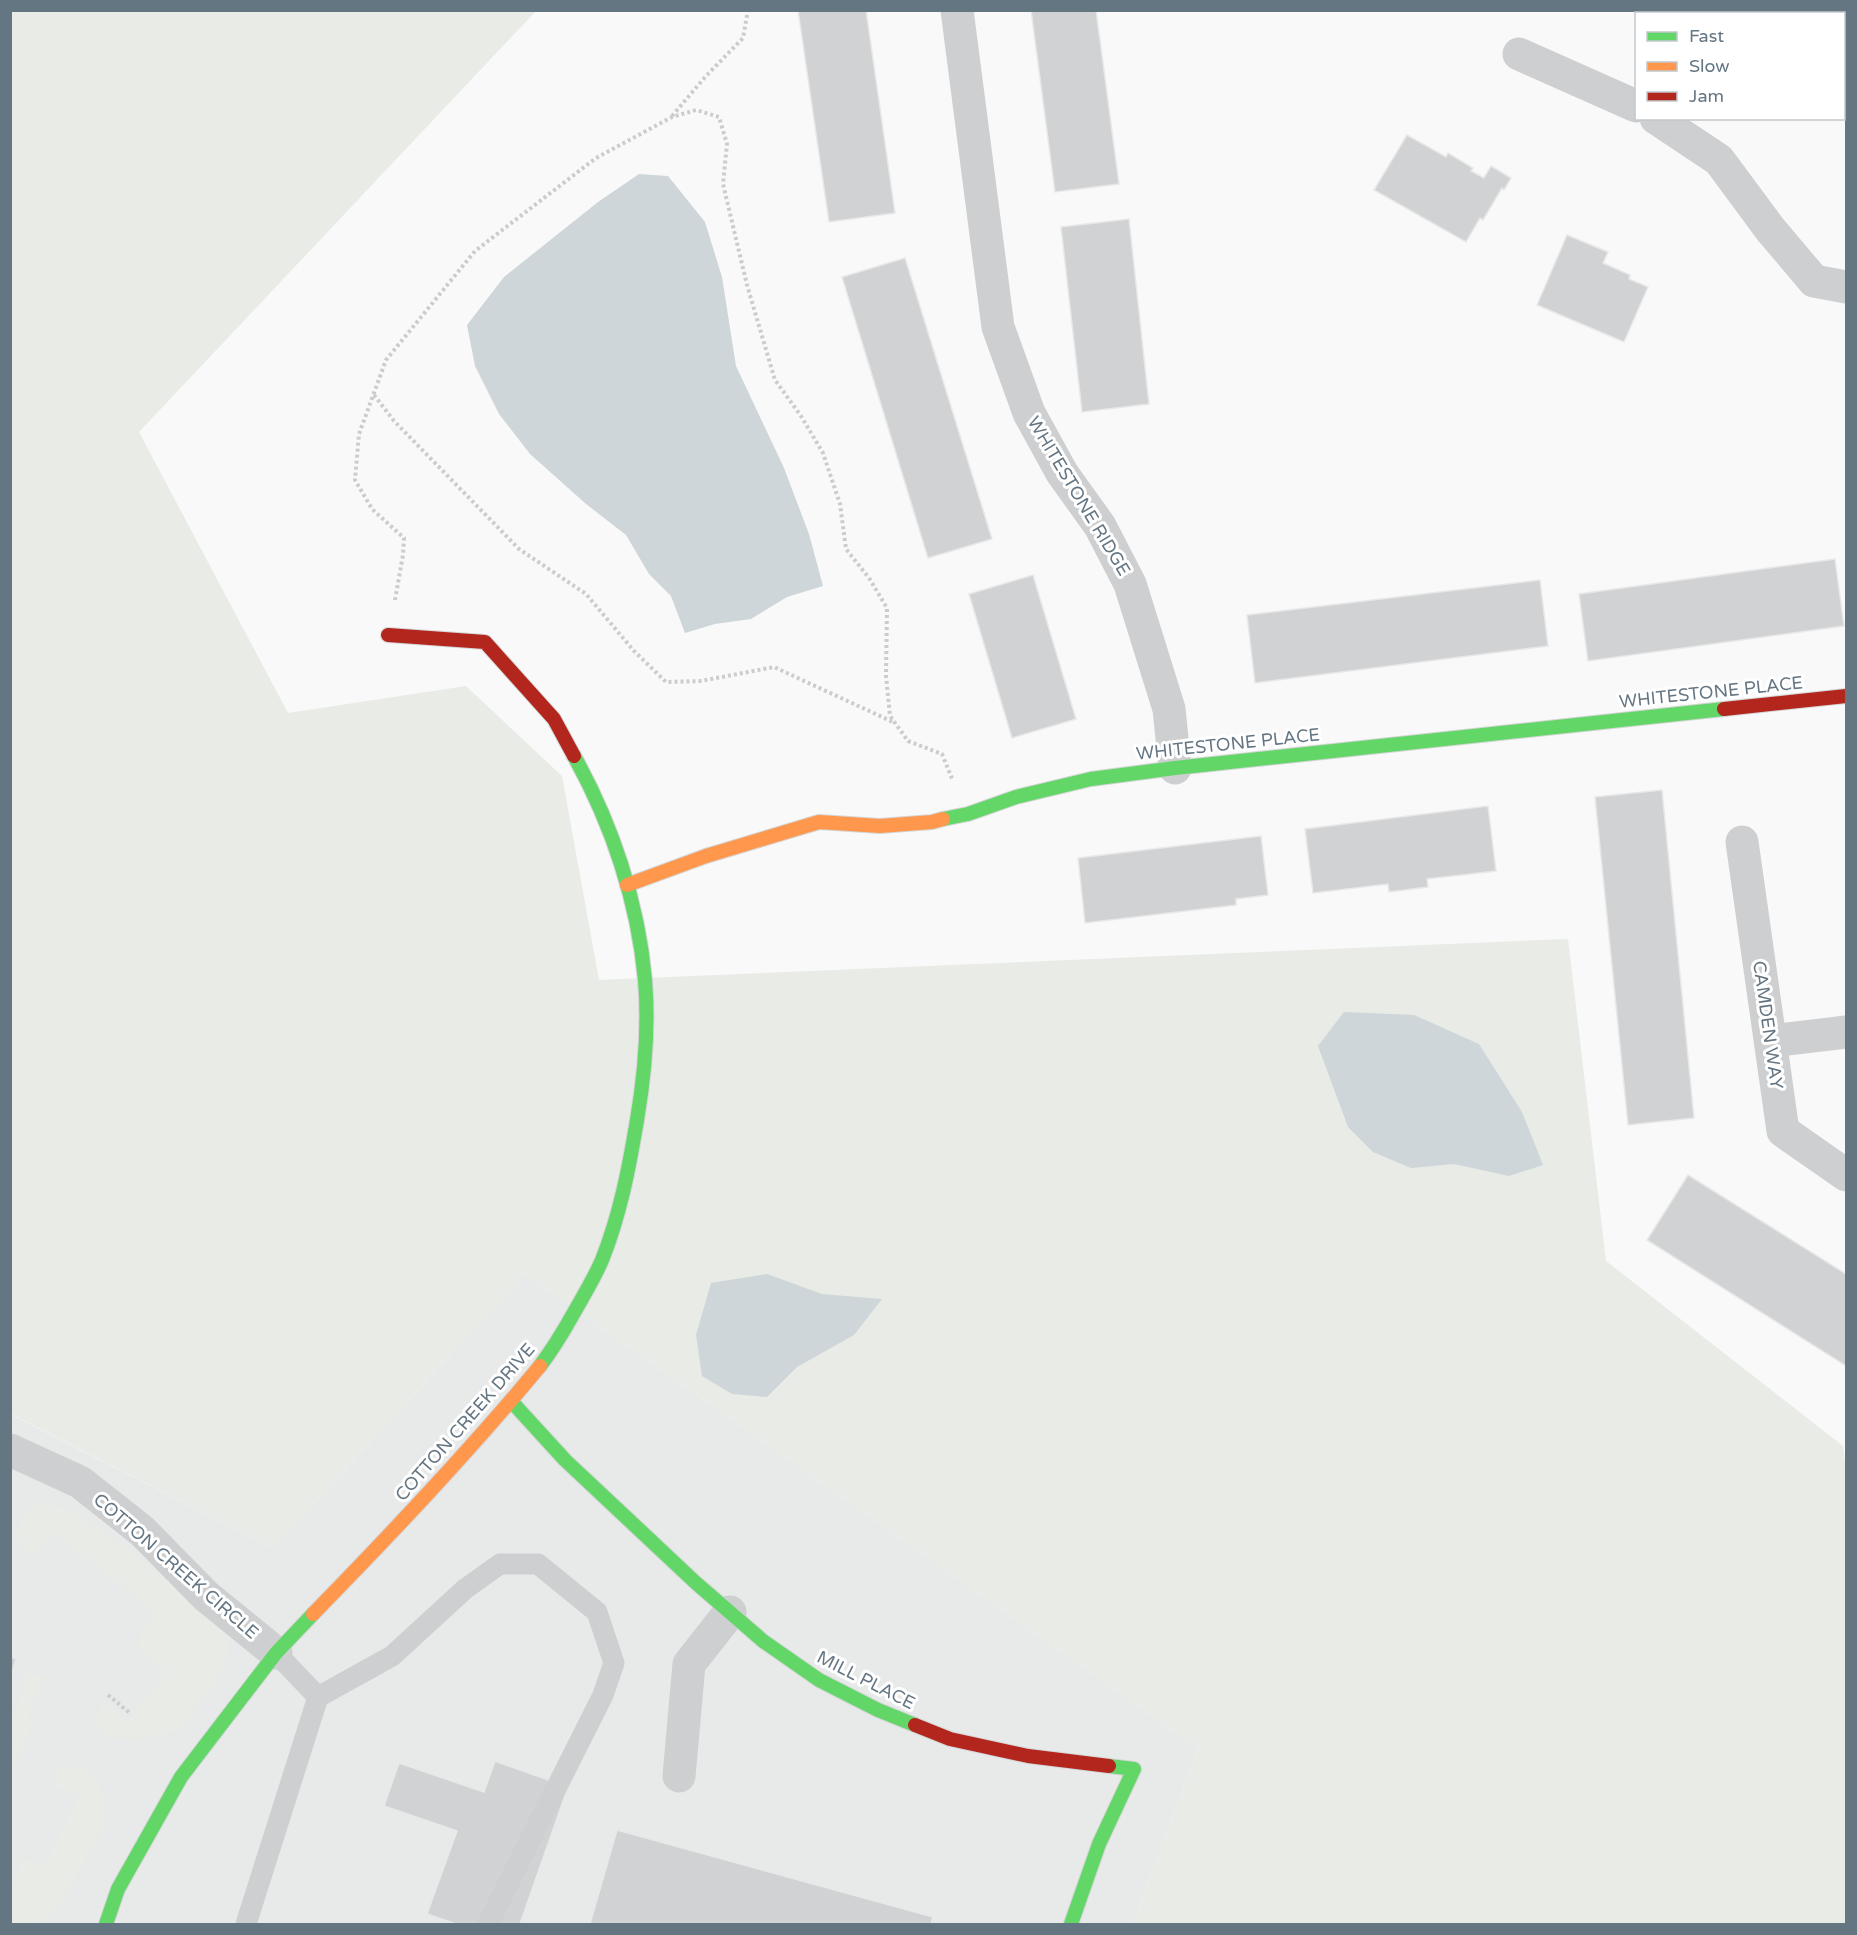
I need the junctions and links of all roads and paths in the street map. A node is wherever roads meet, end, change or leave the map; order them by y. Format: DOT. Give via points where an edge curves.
graph roads {
  1 [pos="748,10"];
  2 [pos="957,10"];
  3 [pos="1519,54"];
  4 [pos="1635,106"];
  5 [pos="672,117"];
  6 [pos="1659,120"];
  7 [pos="1846,287"];
  8 [pos="374,394"];
  9 [pos="388,635"];
  10 [pos="1846,696"];
  11 [pos="894,723"];
  12 [pos="1174,768"];
  13 [pos="968,814"];
  14 [pos="1742,842"];
  15 [pos="627,885"];
  16 [pos="1846,1032"];
  17 [pos="1771,1041"];
  18 [pos="1846,1175"];
  19 [pos="511,1401"];
  20 [pos="10,1450"];
  21 [pos="730,1612"];
  22 [pos="276,1653"];
  23 [pos="108,1695"];
  24 [pos="318,1697"];
  25 [pos="131,1714"];
  26 [pos="679,1776"];
  27 [pos="106,1924"];
  28 [pos="246,1924"];
  29 [pos="488,1924"];
  30 [pos="1071,1924"];
  1 -- 5 [label="path" via="743,38"];
  2 -- 12 [label="street, WHITESTONE RIDGE" via="998,327 1029,414 1062,473 1100,526 1130,584 1169,709"];
  3 -- 4 [label="street"];
  5 -- 8 [label="path" via="596,158 475,251 386,360"];
  5 -- 11 [label="path" via="696,110 719,117 727,144 723,184 775,380 823,453 840,504 846,549 887,608 886,676"];
  6 -- 7 [label="street" via="1719,160 1814,281"];
  8 -- 9 [label="path" via="359,434 355,480 372,509 404,538"];
  8 -- 11 [label="path" via="394,421 519,549 586,594 666,682 701,681 774,667"];
  9 -- 15 [label="street, COTTON CREEK DRIVE" via="485,642 554,719 607,824"];
  10 -- 12 [label="street, WHITESTONE PLACE"];
  11 -- 13 [label="path" via="908,741 942,754"];
  12 -- 13 [label="street, WHITESTONE PLACE" via="1091,779 1016,797"];
  13 -- 15 [label="street, WHITESTONE PLACE" via="932,822 880,826 819,822"];
  14 -- 17 [label="street, CAMDEN WAY"];
  15 -- 19 [label="street, COTTON CREEK DRIVE" via="645,980 647,1036 641,1096 620,1207 601,1262 576,1309 551,1352"];
  16 -- 17 [label="street"];
  17 -- 18 [label="street, CAMDEN WAY" via="1783,1131"];
  19 -- 21 [label="street, MILL PLACE" via="565,1460"];
  19 -- 22 [label="street, COTTON CREEK DRIVE"];
  20 -- 22 [label="street, COTTON CREEK CIRCLE" via="80,1482 142,1532 206,1596"];
  21 -- 26 [label="street" via="689,1664"];
  21 -- 30 [label="street, MILL PLACE" via="763,1641 819,1680 878,1710 950,1739 1028,1756 1134,1769 1099,1844"];
  22 -- 24 [label="lane"];
  22 -- 27 [label="street, COTTON CREEK DRIVE" via="181,1777 118,1889"];
  23 -- 25 [label="path"];
  24 -- 28 [label="lane"];
  24 -- 29 [label="lane" via="392,1656 465,1589 500,1564 538,1564 597,1612 614,1663 603,1695"];
}
